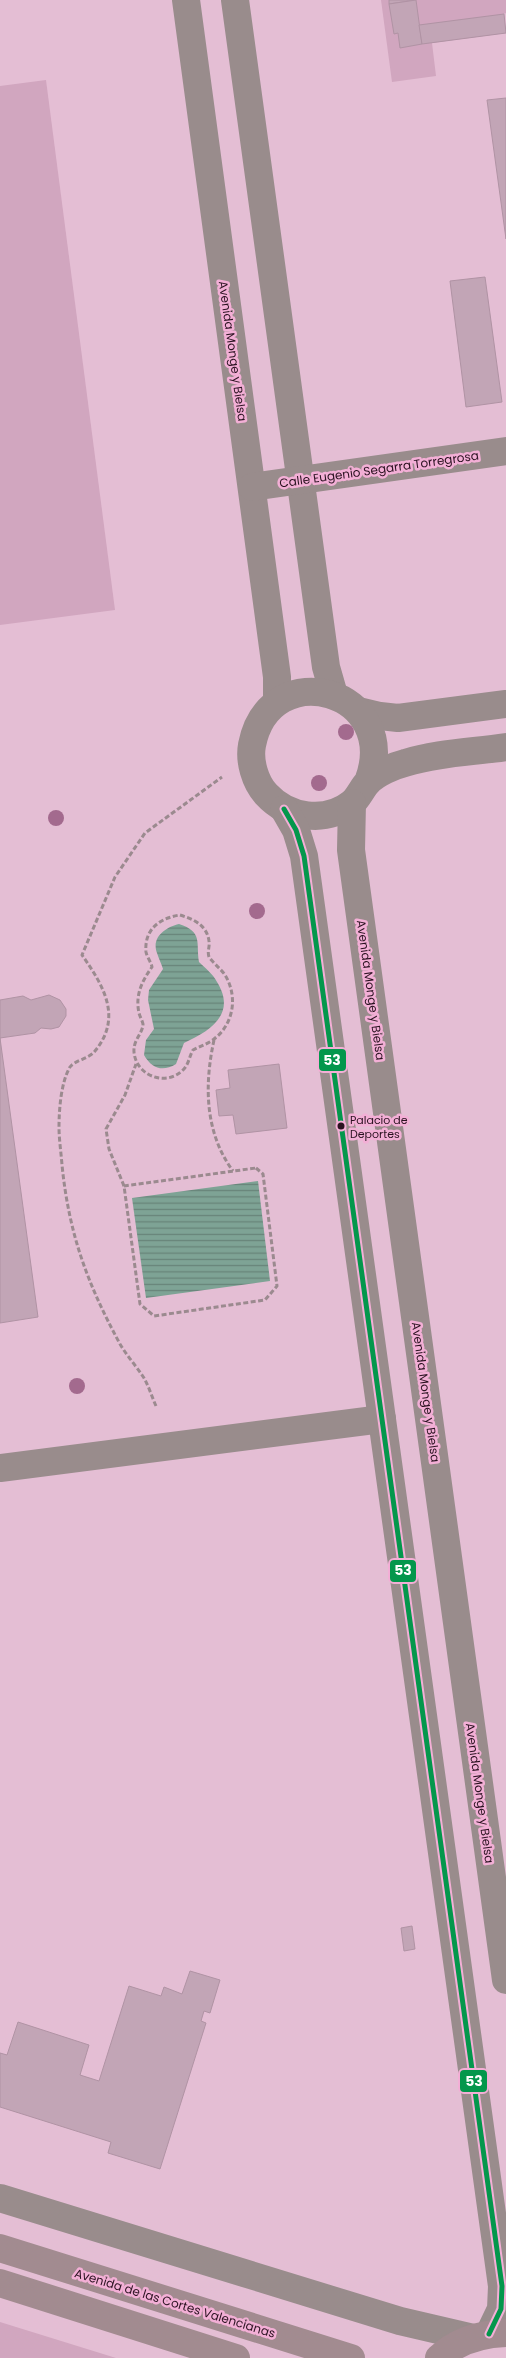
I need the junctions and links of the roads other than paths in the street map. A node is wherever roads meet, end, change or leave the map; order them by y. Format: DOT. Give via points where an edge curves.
graph roads {
  1 [pos="186,0"];
  2 [pos="235,0"];
  3 [pos="506,451"];
  4 [pos="300,479"];
  5 [pos="252,487"];
  6 [pos="334,695"];
  7 [pos="277,702"];
  8 [pos="506,704"];
  9 [pos="359,711"];
  10 [pos="506,748"];
  11 [pos="368,782"];
  12 [pos="352,803"];
  13 [pos="284,809"];
  14 [pos="382,1419"];
  15 [pos="0,1468"];
  16 [pos="506,1980"];
  17 [pos="0,2198"];
  18 [pos="0,2248"];
  19 [pos="0,2283"];
  20 [pos="489,2335"];
  21 [pos="236,2358"];
  22 [pos="351,2358"];
  23 [pos="439,2358"];
  1 -- 5 [label="street, Avenida Monge y Bielsa"];
  2 -- 4 [label="street"];
  3 -- 4 [label="street, Calle Eugenio Segarra Torregrosa"];
  4 -- 5 [label="street, Calle Eugenio Segarra Torregrosa"];
  4 -- 6 [label="street" via="326,668"];
  5 -- 7 [label="street, Avenida Monge y Bielsa" via="277,677"];
  6 -- 7 [label="street" via="305,692"];
  6 -- 9 [label="street"];
  7 -- 13 [label="street" via="258,724 251,750 252,764 263,790"];
  8 -- 9 [label="street" via="398,718"];
  9 -- 11 [label="street" via="367,723 375,752 374,768"];
  10 -- 11 [label="street" via="404,763"];
  11 -- 12 [label="street"];
  12 -- 13 [label="street" via="319,816"];
  12 -- 16 [label="street, Avenida Monge y Bielsa" via="351,850"];
  13 -- 14 [label="street" via="296,830 304,856"];
  14 -- 15 [label="street"];
  14 -- 20 [label="street" via="503,2297 502,2308"];
  17 -- 20 [label="street" via="400,2322"];
  18 -- 22 [label="main road, Avenida de las Cortes Valencianas"];
  19 -- 21 [label="main road"];
  20 -- 23 [label="main road" via="459,2344"];
}
